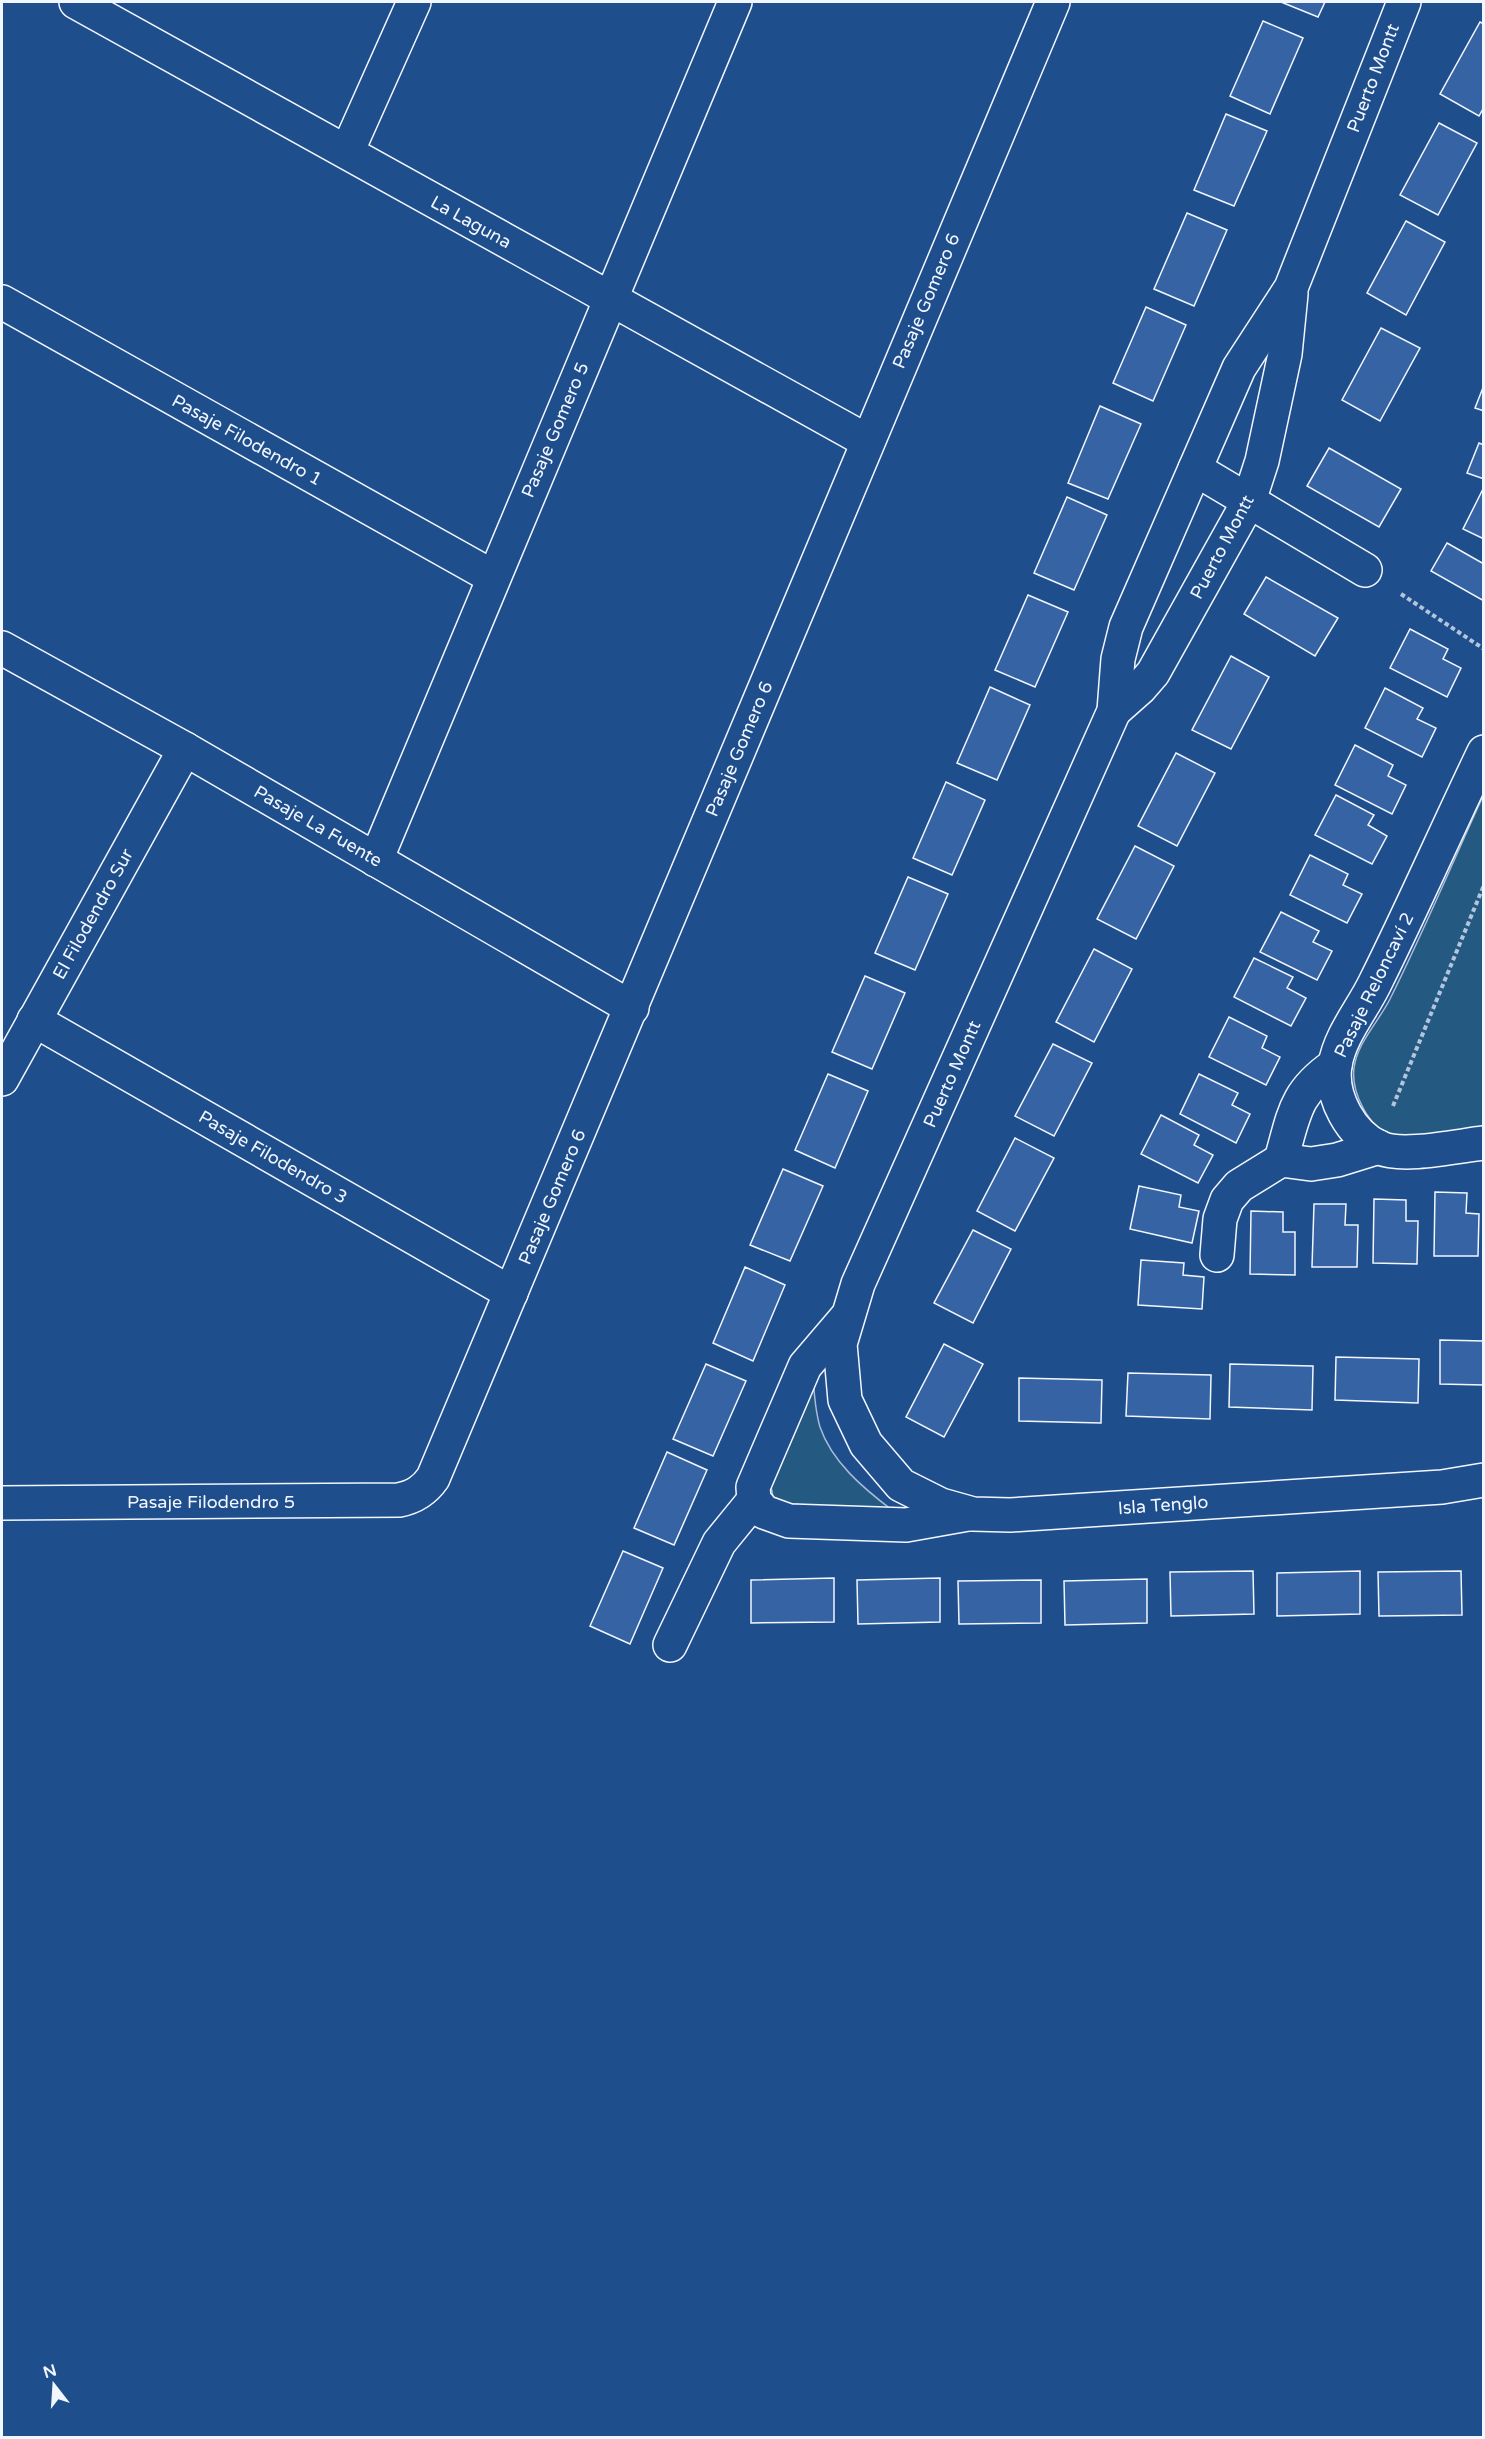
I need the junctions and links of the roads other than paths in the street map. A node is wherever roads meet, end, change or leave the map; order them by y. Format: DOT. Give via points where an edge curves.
graph roads {
  1 [pos="76,2"];
  2 [pos="414,2"];
  3 [pos="735,2"];
  4 [pos="1053,2"];
  5 [pos="1404,2"];
  6 [pos="347,152"];
  7 [pos="1291,288"];
  8 [pos="610,299"];
  9 [pos="2,302"];
  10 [pos="867,441"];
  11 [pos="1195,469"];
  12 [pos="1249,501"];
  13 [pos="1365,570"];
  14 [pos="493,577"];
  15 [pos="2,648"];
  16 [pos="1114,711"];
  17 [pos="185,749"];
  18 [pos="1484,752"];
  19 [pos="376,860"];
  20 [pos="632,1008"];
  21 [pos="34,1020"];
  22 [pos="1335,1065"];
  23 [pos="2,1079"];
  24 [pos="1484,1143"];
  25 [pos="1379,1148"];
  26 [pos="1281,1160"];
  27 [pos="1217,1254"];
  28 [pos="511,1293"];
  29 [pos="849,1314"];
  30 [pos="866,1444"];
  31 [pos="1484,1480"];
  32 [pos="1442,1487"];
  33 [pos="420,1493"];
  34 [pos="1484,1494"];
  35 [pos="754,1500"];
  36 [pos="2,1503"];
  37 [pos="973,1514"];
  38 [pos="670,1645"];
  1 -- 6 [label="street, La Laguna"];
  2 -- 6 [label="street"];
  3 -- 8 [label="street, Pasaje Gomero 5"];
  4 -- 10 [label="street, Pasaje Gomero 6"];
  5 -- 7 [label="street, Puerto Montt"];
  6 -- 8 [label="street, La Laguna"];
  7 -- 11 [label="street, Puerto Montt" via="1239,368"];
  7 -- 12 [label="street, Puerto Montt" via="1285,354"];
  8 -- 10 [label="street, La Laguna"];
  8 -- 14 [label="street, Pasaje Gomero 5"];
  9 -- 14 [label="street, Pasaje Filodendro 1"];
  10 -- 20 [label="street, Pasaje Gomero 6"];
  11 -- 12 [label="street"];
  11 -- 16 [label="street, Puerto Montt" via="1126,627 1118,658"];
  12 -- 13 [label="street"];
  12 -- 16 [label="street, Puerto Montt" via="1153,673"];
  14 -- 19 [label="street, Pasaje Gomero 5"];
  15 -- 17 [label="street, Pasaje La Fuente"];
  16 -- 29 [label="street, Puerto Montt" via="858,1284"];
  17 -- 19 [label="street, Pasaje La Fuente"];
  17 -- 21 [label="street, El Filodendro Sur"];
  18 -- 22 [label="street, Pasaje Reloncaví 2" via="1374,986 1343,1041"];
  19 -- 20 [label="street, Pasaje La Fuente"];
  20 -- 28 [label="street, Pasaje Gomero 6"];
  21 -- 23 [label="street, El Filodendro Sur"];
  21 -- 28 [label="street, Pasaje Filodendro 3"];
  22 -- 25 [label="street, Pasaje Reloncaví 2" via="1335,1084 1344,1113 1359,1135"];
  22 -- 26 [label="street" via="1305,1091"];
  24 -- 25 [label="street" via="1397,1152"];
  25 -- 26 [label="street" via="1337,1161 1311,1164"];
  26 -- 27 [label="street" via="1239,1186 1227,1200"];
  28 -- 33 [label="street, Pasaje Gomero 6" via="433,1478"];
  29 -- 30 [label="street, Puerto Montt" via="840,1344 845,1400"];
  29 -- 35 [label="street" via="805,1366 753,1487"];
  30 -- 37 [label="street, Isla Tenglo" via="901,1485 941,1505"];
  31 -- 32 [label="street, Isla Tenglo"];
  32 -- 34 [label="street"];
  32 -- 37 [label="street, Isla Tenglo" via="1010,1515"];
  33 -- 36 [label="street, Pasaje Filodendro 5" via="399,1500"];
  35 -- 37 [label="street" via="764,1512 789,1521 906,1525"];
  35 -- 38 [label="street" via="719,1543"];
}
